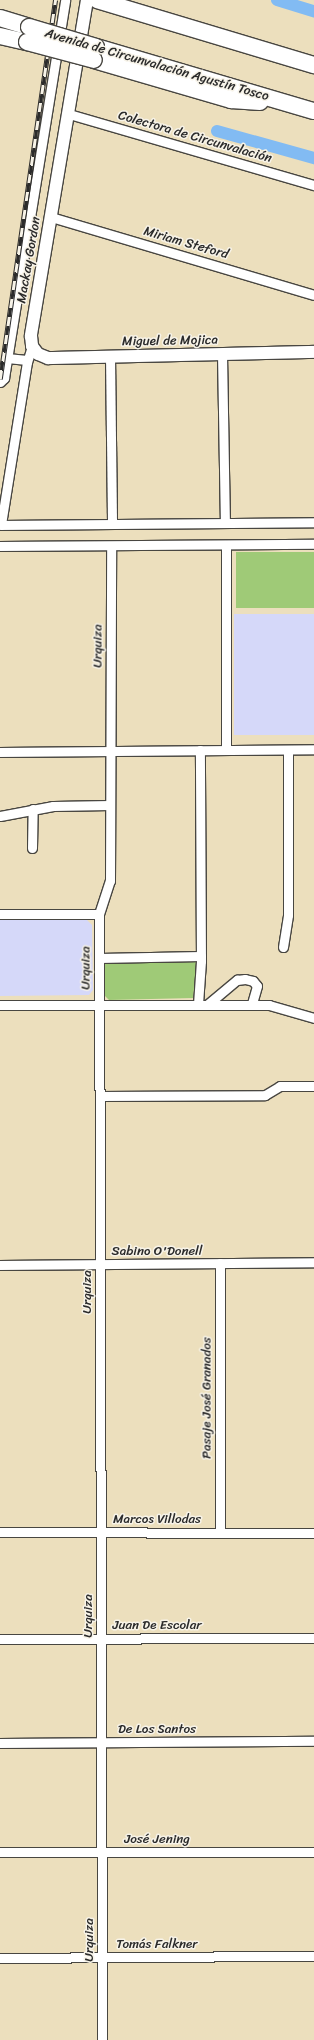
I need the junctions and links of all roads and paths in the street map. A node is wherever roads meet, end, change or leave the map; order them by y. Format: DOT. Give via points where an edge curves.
graph roads {
  1 [pos="66,0"];
  2 [pos="87,0"];
  3 [pos="100,1"];
  4 [pos="0,18"];
  5 [pos="28,35"];
  6 [pos="0,36"];
  7 [pos="314,64"];
  8 [pos="314,111"];
  9 [pos="69,114"];
  10 [pos="314,185"];
  11 [pos="51,217"];
  12 [pos="314,295"];
  13 [pos="32,346"];
  14 [pos="314,352"];
  15 [pos="222,354"];
  16 [pos="110,356"];
  17 [pos="7,358"];
  18 [pos="27,360"];
  19 [pos="0,382"];
  20 [pos="226,522"];
  21 [pos="314,522"];
  22 [pos="112,524"];
  23 [pos="1,525"];
  24 [pos="314,544"];
  25 [pos="226,545"];
  26 [pos="0,546"];
  27 [pos="111,546"];
  28 [pos="314,749"];
  29 [pos="200,750"];
  30 [pos="226,750"];
  31 [pos="288,750"];
  32 [pos="0,752"];
  33 [pos="110,752"];
  34 [pos="110,806"];
  35 [pos="33,809"];
  36 [pos="0,816"];
  37 [pos="32,848"];
  38 [pos="0,914"];
  39 [pos="99,914"];
  40 [pos="283,947"];
  41 [pos="201,956"];
  42 [pos="99,958"];
  43 [pos="198,1004"];
  44 [pos="208,1004"];
  45 [pos="252,1004"];
  46 [pos="0,1005"];
  47 [pos="99,1005"];
  48 [pos="314,1018"];
  49 [pos="314,1086"];
  50 [pos="100,1096"];
  51 [pos="314,1262"];
  52 [pos="220,1263"];
  53 [pos="100,1264"];
  54 [pos="0,1265"];
  55 [pos="0,1532"];
  56 [pos="101,1532"];
  57 [pos="220,1532"];
  58 [pos="314,1533"];
  59 [pos="101,1638"];
  60 [pos="314,1638"];
  61 [pos="0,1639"];
  62 [pos="314,1741"];
  63 [pos="101,1742"];
  64 [pos="0,1743"];
  65 [pos="0,1852"];
  66 [pos="102,1852"];
  67 [pos="314,1852"];
  68 [pos="314,1956"];
  69 [pos="102,1957"];
  70 [pos="0,1958"];
  71 [pos="102,2040"];
  1 -- 17 [label="street"];
  2 -- 9 [label="main road, Mackay Gordon"];
  3 -- 7 [label="highway"];
  4 -- 5 [label="highway, Avenida de Circunvalación Agustín Tosco"];
  5 -- 6 [label="highway"];
  5 -- 8 [label="highway, Avenida de Circunvalación Agustín Tosco, bridge"];
  9 -- 10 [label="street, Colectora de Circunvalación"];
  9 -- 11 [label="main road, Mackay Gordon"];
  11 -- 12 [label="street, Miriam Steford"];
  11 -- 13 [label="main road, Mackay Gordon" via="30,336"];
  13 -- 16 [label="main road, Miguel de Mojica" via="38,354 48,358"];
  13 -- 18 [label="street, Mackay Gordon"];
  14 -- 15 [label="main road, Miguel de Mojica"];
  15 -- 16 [label="main road, Miguel de Mojica"];
  15 -- 20 [label="street"];
  16 -- 22 [label="street"];
  17 -- 18 [label="street"];
  17 -- 19 [label="street" via="4,378"];
  18 -- 23 [label="street, Mackay Gordon"];
  20 -- 21 [label="street"];
  20 -- 22 [label="street"];
  22 -- 23 [label="street"];
  24 -- 25 [label="street"];
  25 -- 27 [label="street"];
  25 -- 30 [label="street"];
  26 -- 27 [label="street"];
  27 -- 33 [label="street, Urquiza"];
  28 -- 31 [label="street"];
  29 -- 30 [label="street"];
  29 -- 33 [label="street"];
  29 -- 41 [label="street"];
  30 -- 31 [label="street"];
  31 -- 40 [label="street" via="288,916"];
  32 -- 33 [label="street"];
  33 -- 34 [label="street, Urquiza"];
  34 -- 35 [label="street"];
  34 -- 39 [label="street, Urquiza" via="110,881"];
  35 -- 36 [label="street"];
  35 -- 37 [label="street"];
  38 -- 39 [label="street"];
  39 -- 42 [label="street, Urquiza"];
  41 -- 42 [label="street"];
  41 -- 43 [label="street"];
  42 -- 47 [label="street, Urquiza"];
  43 -- 44 [label="street"];
  43 -- 47 [label="street"];
  44 -- 45 [label="street"];
  44 -- 45 [label="street" via="237,980 245,979 253,981 257,986"];
  45 -- 48 [label="street" via="269,1005"];
  46 -- 47 [label="street"];
  47 -- 50 [label="street, Urquiza"];
  49 -- 50 [label="street" via="280,1086 265,1095"];
  50 -- 53 [label="street, Urquiza"];
  51 -- 52 [label="street, Sabino O'Donell"];
  52 -- 53 [label="street, Sabino O'Donell"];
  52 -- 57 [label="street, Pasaje José Granados"];
  53 -- 54 [label="street, Sabino O'Donell"];
  53 -- 56 [label="street, Urquiza"];
  55 -- 56 [label="street, Marcos Villodas"];
  56 -- 57 [label="street, Marcos Villodas"];
  56 -- 59 [label="street, Urquiza"];
  57 -- 58 [label="street, Marcos Villodas"];
  59 -- 60 [label="street, Juan De Escolar"];
  59 -- 61 [label="street, Juan De Escolar"];
  59 -- 63 [label="street, Urquiza"];
  62 -- 63 [label="street, De Los Santos"];
  63 -- 64 [label="street, De Los Santos"];
  63 -- 66 [label="street, Urquiza"];
  65 -- 66 [label="street, José Jening"];
  66 -- 67 [label="street, José Jening"];
  66 -- 69 [label="street, Urquiza"];
  68 -- 69 [label="street, Tomás Falkner"];
  69 -- 70 [label="street, Tomás Falkner"];
  69 -- 71 [label="street, Urquiza"];
}
